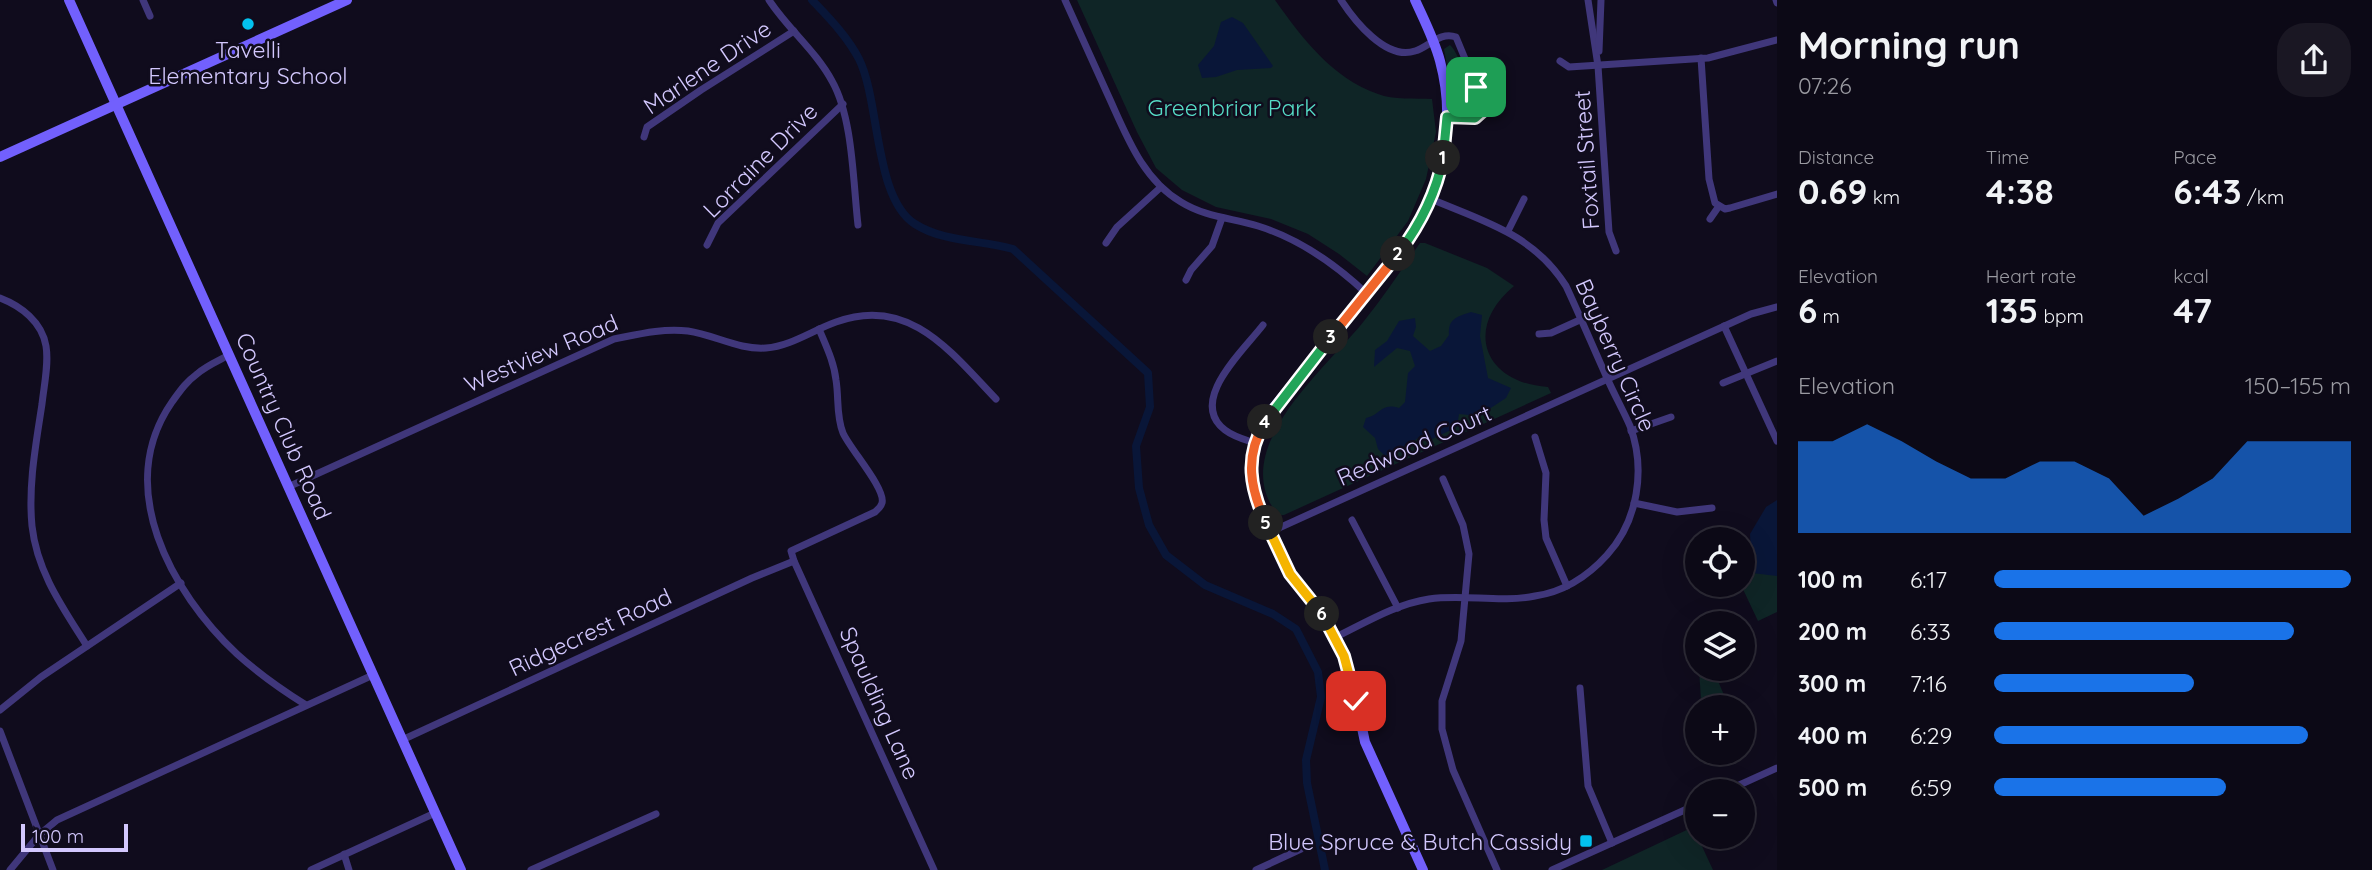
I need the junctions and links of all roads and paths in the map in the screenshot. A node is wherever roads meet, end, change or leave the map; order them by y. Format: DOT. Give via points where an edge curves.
graph roads {
  1 [pos="69,0"];
  2 [pos="143,0"];
  3 [pos="347,0"];
  4 [pos="769,0"];
  5 [pos="1065,0"];
  6 [pos="1340,0"];
  7 [pos="1415,0"];
  8 [pos="1588,0"];
  9 [pos="1601,0"];
  10 [pos="150,16"];
  11 [pos="794,31"];
  12 [pos="1777,40"];
  13 [pos="1433,41"];
  14 [pos="1701,58"];
  15 [pos="1560,61"];
  16 [pos="1598,66"];
  17 [pos="842,104"];
  18 [pos="116,105"];
  19 [pos="1447,117"];
  20 [pos="644,137"];
  21 [pos="0,157"];
  22 [pos="1161,187"];
  23 [pos="1777,194"];
  24 [pos="1431,199"];
  25 [pos="1524,199"];
  26 [pos="1718,206"];
  27 [pos="1222,218"];
  28 [pos="1710,219"];
  29 [pos="858,225"];
  30 [pos="1508,231"];
  31 [pos="1106,243"];
  32 [pos="707,245"];
  33 [pos="1616,251"];
  34 [pos="1186,280"];
  35 [pos="1366,293"];
  36 [pos="0,298"];
  37 [pos="1777,307"];
  38 [pos="1582,320"];
  39 [pos="1264,325"];
  40 [pos="1724,326"];
  41 [pos="819,329"];
  42 [pos="1539,334"];
  43 [pos="229,355"];
  44 [pos="1777,361"];
  45 [pos="1746,373"];
  46 [pos="1608,379"];
  47 [pos="1723,383"];
  48 [pos="996,399"];
  49 [pos="1671,417"];
  50 [pos="1631,431"];
  51 [pos="1535,437"];
  52 [pos="1777,441"];
  53 [pos="1255,443"];
  54 [pos="1443,479"];
  55 [pos="288,487"];
  56 [pos="1634,503"];
  57 [pos="1713,508"];
  58 [pos="1352,520"];
  59 [pos="1270,532"];
  60 [pos="794,561"];
  61 [pos="181,583"];
  62 [pos="1567,586"];
  63 [pos="1465,597"];
  64 [pos="1398,608"];
  65 [pos="1336,637"];
  66 [pos="87,646"];
  67 [pos="373,675"];
  68 [pos="1580,688"];
  69 [pos="306,705"];
  70 [pos="0,710"];
  71 [pos="0,731"];
  72 [pos="402,740"];
  73 [pos="1777,768"];
  74 [pos="1753,779"];
  75 [pos="1685,810"];
  76 [pos="435,813"];
  77 [pos="656,814"];
  78 [pos="39,835"];
  79 [pos="1612,843"];
  80 [pos="1301,849"];
  81 [pos="344,854"];
  82 [pos="10,870"];
  83 [pos="53,870"];
  84 [pos="311,870"];
  85 [pos="349,870"];
  86 [pos="461,870"];
  87 [pos="531,870"];
  88 [pos="934,870"];
  89 [pos="1256,870"];
  90 [pos="1423,870"];
  91 [pos="1497,870"];
  92 [pos="1552,870"];
  1 -- 18 [label="main road, Country Club Road"];
  2 -- 10 [label="street"];
  3 -- 18 [label="main road"];
  4 -- 11 [label="street"];
  5 -- 22 [label="street" via="1133,149"];
  6 -- 13 [label="street" via="1359,25 1391,49 1415,51"];
  7 -- 13 [label="main road"];
  8 -- 16 [label="street, Foxtail Street"];
  9 -- 16 [label="street, Foxtail Street"];
  11 -- 17 [label="street" via="832,81"];
  11 -- 20 [label="street, Marlene Drive" via="647,127"];
  12 -- 14 [label="street"];
  13 -- 19 [label="main road" via="1443,75"];
  13 -- 19 [label="street" via="1456,37 1484,102 1484,110 1475,118"];
  14 -- 16 [label="street"];
  14 -- 26 [label="street" via="1709,179"];
  15 -- 16 [label="street" via="1569,67"];
  16 -- 33 [label="street, Foxtail Street" via="1609,232"];
  17 -- 29 [label="street"];
  17 -- 32 [label="street, Lorraine Drive" via="718,223"];
  18 -- 21 [label="main road"];
  18 -- 43 [label="main road, Country Club Road"];
  19 -- 24 [label="main road" via="1444,154"];
  22 -- 27 [label="street" via="1189,206"];
  22 -- 31 [label="street" via="1117,226"];
  23 -- 26 [label="street" via="1734,208"];
  24 -- 30 [label="street, Bayberry Circle"];
  24 -- 35 [label="main road" via="1407,243"];
  25 -- 30 [label="street"];
  26 -- 28 [label="street"];
  27 -- 34 [label="street" via="1212,246"];
  27 -- 35 [label="street" via="1270,230 1305,246"];
  30 -- 38 [label="street, Bayberry Circle" via="1548,261"];
  35 -- 53 [label="main road" via="1271,411"];
  36 -- 66 [label="street" via="29,315 46,345 31,490 32,527 39,562 52,591"];
  37 -- 40 [label="street, Redwood Court"];
  38 -- 42 [label="street"];
  38 -- 46 [label="street, Bayberry Circle"];
  39 -- 53 [label="street" via="1218,383 1212,404 1223,429"];
  40 -- 45 [label="street"];
  40 -- 46 [label="street, Redwood Court"];
  41 -- 48 [label="street, Westview Road" via="863,316 916,325 943,344"];
  41 -- 55 [label="street, Westview Road" via="766,348 747,348 687,331 651,331 614,339"];
  41 -- 60 [label="street, Spaulding Lane" via="837,381 843,433 869,471 882,503 875,512 791,551"];
  43 -- 55 [label="main road, Country Club Road"];
  43 -- 61 [label="street" via="185,384 163,415 148,460 147,501 152,520"];
  44 -- 45 [label="street"];
  45 -- 47 [label="street"];
  45 -- 52 [label="street"];
  46 -- 50 [label="street, Bayberry Circle"];
  46 -- 59 [label="street, Redwood Court"];
  49 -- 50 [label="street"];
  50 -- 56 [label="street, Bayberry Circle" via="1638,460"];
  51 -- 62 [label="street" via="1546,473 1546,538"];
  53 -- 59 [label="main road" via="1253,490"];
  54 -- 63 [label="street" via="1468,544"];
  55 -- 67 [label="main road, Country Club Road"];
  56 -- 57 [label="street" via="1677,512"];
  56 -- 62 [label="street, Bayberry Circle" via="1610,552"];
  58 -- 64 [label="street"];
  59 -- 65 [label="main road" via="1290,574"];
  60 -- 72 [label="street, Ridgecrest Road"];
  60 -- 88 [label="street, Spaulding Lane"];
  61 -- 66 [label="street"];
  61 -- 69 [label="street" via="237,654"];
  62 -- 63 [label="street, Bayberry Circle" via="1523,598"];
  63 -- 64 [label="street, Bayberry Circle" via="1428,599"];
  63 -- 91 [label="street" via="1461,641 1442,701 1441,721 1453,770"];
  64 -- 65 [label="street, Bayberry Circle"];
  65 -- 90 [label="main road" via="1350,672 1365,742"];
  66 -- 70 [label="street"];
  67 -- 69 [label="street"];
  67 -- 72 [label="main road, Country Club Road"];
  68 -- 79 [label="street" via="1588,786"];
  69 -- 78 [label="street" via="95,801"];
  71 -- 78 [label="street"];
  72 -- 76 [label="main road, Country Club Road"];
  73 -- 74 [label="street"];
  75 -- 79 [label="street"];
  76 -- 81 [label="street"];
  76 -- 86 [label="main road, Country Club Road"];
  77 -- 87 [label="street"];
  78 -- 82 [label="street"];
  78 -- 83 [label="street"];
  79 -- 92 [label="street"];
  80 -- 89 [label="street"];
  81 -- 84 [label="street"];
  81 -- 85 [label="street"];
}
